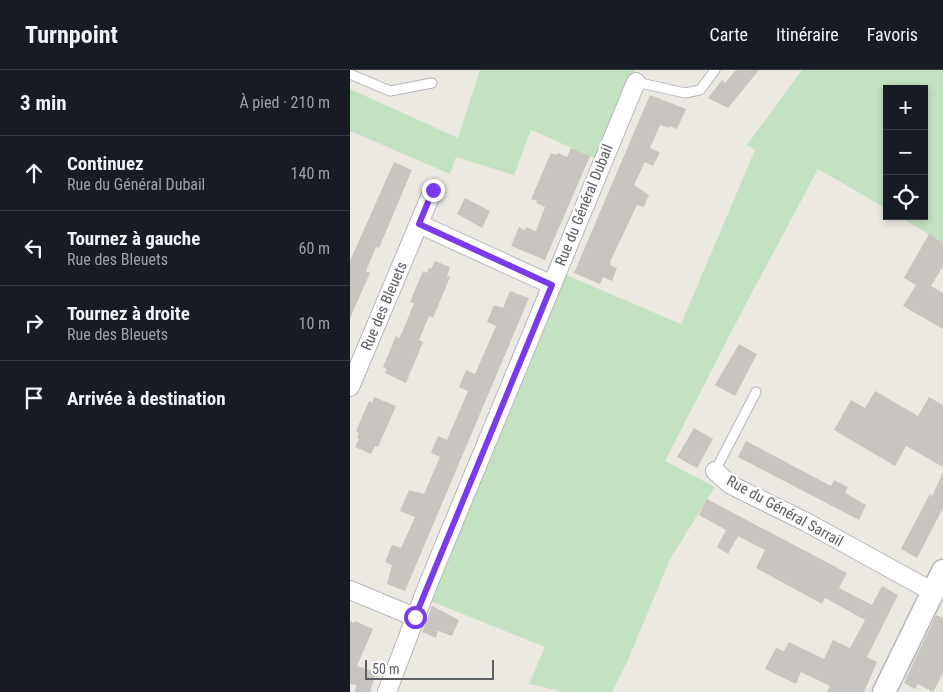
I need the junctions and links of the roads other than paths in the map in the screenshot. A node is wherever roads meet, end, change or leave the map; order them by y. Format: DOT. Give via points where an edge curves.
graph roads {
  1 [pos="715,70"];
  2 [pos="350,74"];
  3 [pos="636,82"];
  4 [pos="432,83"];
  5 [pos="433,190"];
  6 [pos="419,224"];
  7 [pos="552,285"];
  8 [pos="350,387"];
  9 [pos="756,392"];
  10 [pos="715,471"];
  11 [pos="943,571"];
  12 [pos="350,590"];
  13 [pos="933,592"];
  14 [pos="415,617"];
  15 [pos="386,692"];
  16 [pos="884,692"];
  1 -- 3 [label="lane, Rue du Général Dubail" via="700,90 685,93"];
  2 -- 4 [label="lane" via="390,91"];
  3 -- 7 [label="street, Rue du Général Dubail"];
  5 -- 6 [label="street, Rue des Bleuets"];
  6 -- 7 [label="street"];
  6 -- 8 [label="street, Rue des Bleuets"];
  7 -- 14 [label="street, Rue du Général Dubail"];
  9 -- 10 [label="lane, Rue du Général Sarrail"];
  10 -- 13 [label="street, Rue du Général Sarrail" via="731,485"];
  11 -- 13 [label="street"];
  12 -- 14 [label="street"];
  13 -- 16 [label="street"];
  14 -- 15 [label="street, Rue du Général Dubail"];
}
